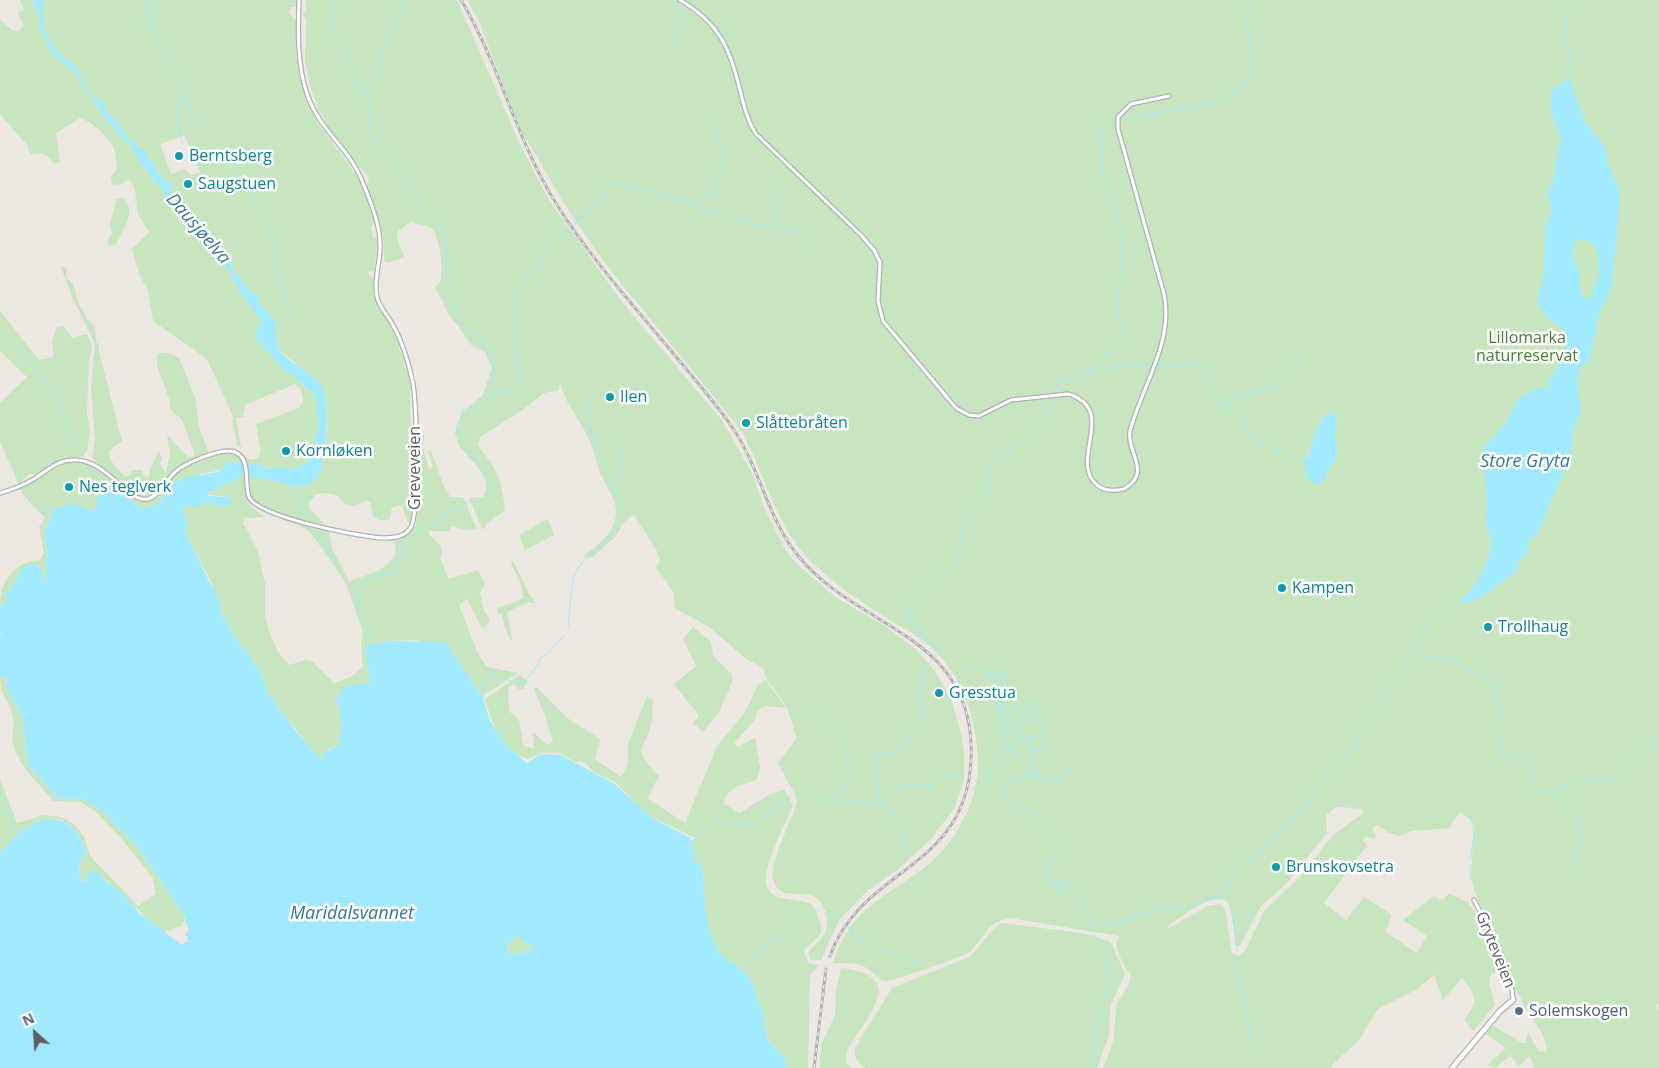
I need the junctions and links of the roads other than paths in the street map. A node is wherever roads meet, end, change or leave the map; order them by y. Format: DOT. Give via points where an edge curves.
graph roads {
  1 [pos="299,0"];
  2 [pos="680,0"];
  3 [pos="1169,96"];
  4 [pos="0,493"];
  5 [pos="1474,900"];
  6 [pos="1513,1000"];
  7 [pos="1452,1068"];
  1 -- 4 [label="street, Greveveien" via="298,48 302,78 318,120 360,176 380,241 376,280 378,300 392,323 412,378 416,483 415,519 408,531 384,538 281,517 254,504 248,493 245,466 240,455 232,451 212,455 181,468 154,496 144,499 130,494 95,463 66,460 26,484"];
  2 -- 3 [label="street" via="711,23 724,39 746,113 756,134 874,250 880,267 878,301 883,321 956,408 968,415 979,416 1016,399 1076,396 1087,406 1092,420 1088,471 1099,487 1112,491 1129,486 1138,470 1129,441 1130,431 1163,340 1167,312 1118,129 1118,117 1131,104"];
  5 -- 6 [label="street, Gryteveien" via="1513,989"];
  6 -- 7 [label="street"];
}
